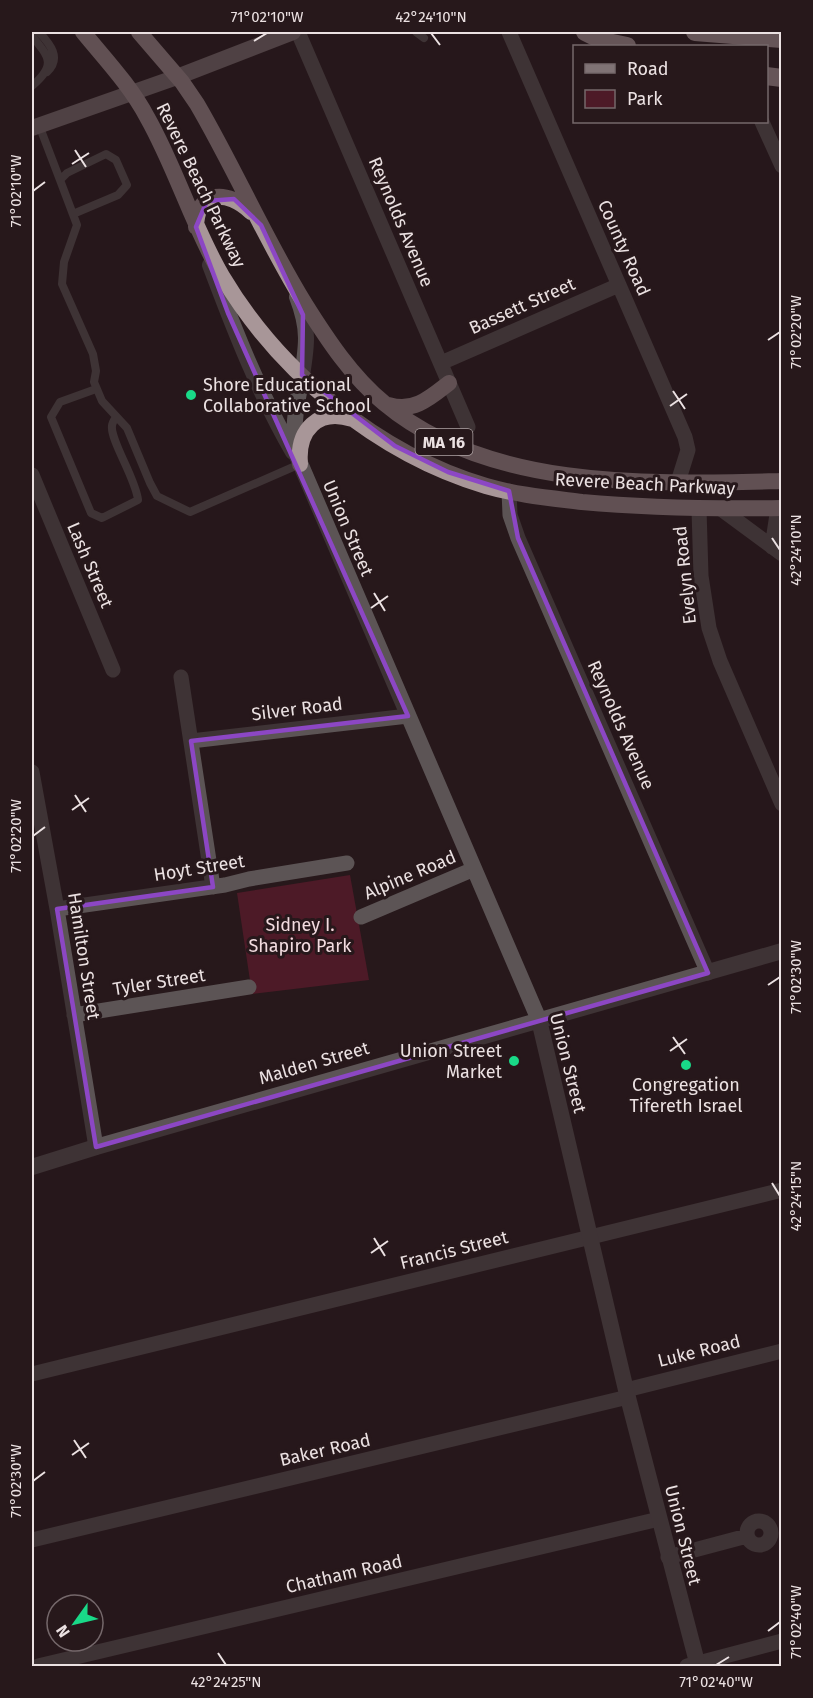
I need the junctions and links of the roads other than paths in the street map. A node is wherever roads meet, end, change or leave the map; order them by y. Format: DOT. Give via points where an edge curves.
graph roads {
  1 [pos="39,32"];
  2 [pos="83,32"];
  3 [pos="139,32"];
  4 [pos="293,32"];
  5 [pos="298,32"];
  6 [pos="416,32"];
  7 [pos="509,32"];
  8 [pos="585,32"];
  9 [pos="695,32"];
  10 [pos="32,36"];
  11 [pos="424,38"];
  12 [pos="782,39"];
  13 [pos="622,45"];
  14 [pos="177,77"];
  15 [pos="38,78"];
  16 [pos="32,86"];
  17 [pos="132,92"];
  18 [pos="762,123"];
  19 [pos="35,126"];
  20 [pos="782,166"];
  21 [pos="60,180"];
  22 [pos="73,214"];
  23 [pos="261,225"];
  24 [pos="196,227"];
  25 [pos="290,279"];
  26 [pos="619,285"];
  27 [pos="441,363"];
  28 [pos="302,375"];
  29 [pos="449,383"];
  30 [pos="96,388"];
  31 [pos="383,403"];
  32 [pos="116,417"];
  33 [pos="357,421"];
  34 [pos="468,427"];
  35 [pos="300,464"];
  36 [pos="32,475"];
  37 [pos="782,481"];
  38 [pos="678,482"];
  39 [pos="509,491"];
  40 [pos="699,508"];
  41 [pos="780,508"];
  42 [pos="722,509"];
  43 [pos="777,550"];
  44 [pos="113,670"];
  45 [pos="181,677"];
  46 [pos="408,716"];
  47 [pos="191,741"];
  48 [pos="32,772"];
  49 [pos="782,804"];
  50 [pos="346,863"];
  51 [pos="474,869"];
  52 [pos="213,887"];
  53 [pos="57,909"];
  54 [pos="361,917"];
  55 [pos="782,951"];
  56 [pos="708,973"];
  57 [pos="249,987"];
  58 [pos="74,1015"];
  59 [pos="539,1020"];
  60 [pos="96,1147"];
  61 [pos="32,1167"];
  62 [pos="782,1190"];
  63 [pos="590,1236"];
  64 [pos="782,1351"];
  65 [pos="32,1374"];
  66 [pos="627,1393"];
  67 [pos="658,1519"];
  68 [pos="747,1536"];
  69 [pos="32,1540"];
  70 [pos="668,1557"];
  71 [pos="782,1641"];
  72 [pos="38,1666"];
  73 [pos="694,1666"];
  1 -- 15 [label="lane" via="55,56 52,68"];
  2 -- 17 [label="highway, Revere Beach Parkway / MA 16"];
  3 -- 14 [label="highway, Revere Beach Parkway / MA 16"];
  4 -- 14 [label="main road"];
  5 -- 27 [label="street, Reynolds Avenue"];
  6 -- 11 [label="lane"];
  7 -- 26 [label="street, County Road"];
  8 -- 13 [label="highway"];
  9 -- 12 [label="highway, bridge"];
  10 -- 15 [label="lane" via="47,58 48,67"];
  14 -- 17 [label="main road"];
  14 -- 23 [label="highway, Revere Beach Parkway / MA 16" via="201,111"];
  15 -- 16 [label="lane"];
  17 -- 19 [label="main road"];
  17 -- 24 [label="highway, Revere Beach Parkway / MA 16" via="152,126"];
  18 -- 20 [label="street"];
  19 -- 21 [label="lane"];
  21 -- 22 [label="lane"];
  21 -- 22 [label="lane" via="106,154 116,160 126,186 118,195"];
  22 -- 30 [label="lane" via="77,225 64,262 62,284 93,354"];
  23 -- 24 [label="highway" via="238,202 220,196 201,207"];
  23 -- 25 [label="highway, Revere Beach Parkway / MA 16"];
  24 -- 28 [label="highway, Revere Beach Parkway / MA 16" via="244,309"];
  24 -- 35 [label="street, Union Street" via="245,353"];
  25 -- 28 [label="street, Union Street" via="306,332"];
  25 -- 31 [label="highway, Revere Beach Parkway / MA 16" via="343,359"];
  26 -- 27 [label="street, Bassett Street"];
  26 -- 38 [label="street, County Road" via="685,437 688,450"];
  27 -- 29 [label="street, Reynolds Avenue"];
  28 -- 33 [label="highway, Revere Beach Parkway / MA 16"];
  28 -- 35 [label="street, Union Street" via="294,435"];
  29 -- 31 [label="highway" via="412,407"];
  29 -- 34 [label="street, Reynolds Avenue"];
  30 -- 32 [label="lane"];
  30 -- 32 [label="lane" via="60,402 51,417 91,513 102,518 138,500 111,427"];
  31 -- 38 [label="highway, Revere Beach Parkway / MA 16" via="444,442 497,462 582,476"];
  32 -- 35 [label="lane" via="127,428 157,496 190,512"];
  33 -- 35 [label="highway" via="330,416 313,423 302,439"];
  33 -- 39 [label="highway, Revere Beach Parkway / MA 16" via="434,466 475,483"];
  35 -- 46 [label="street, Union Street"];
  36 -- 44 [label="street, Lash Street"];
  37 -- 38 [label="highway, Revere Beach Parkway / MA 16"];
  39 -- 40 [label="highway, Revere Beach Parkway / MA 16" via="601,504"];
  39 -- 56 [label="street, Reynolds Avenue" via="515,530"];
  40 -- 42 [label="highway, Revere Beach Parkway / MA 16"];
  40 -- 49 [label="street, Evelyn Road" via="700,564 709,628"];
  41 -- 42 [label="highway, Revere Beach Parkway / MA 16"];
  41 -- 43 [label="street"];
  42 -- 43 [label="street"];
  45 -- 47 [label="street"];
  46 -- 47 [label="street, Silver Road"];
  46 -- 51 [label="street, Union Street"];
  47 -- 52 [label="street"];
  48 -- 53 [label="street, Hamilton Street"];
  50 -- 52 [label="street, Hoyt Street"];
  51 -- 54 [label="street, Alpine Road"];
  51 -- 59 [label="street, Union Street"];
  52 -- 53 [label="street, Hoyt Street"];
  53 -- 58 [label="street, Hamilton Street"];
  55 -- 56 [label="street, Malden Street"];
  56 -- 59 [label="street, Malden Street"];
  57 -- 58 [label="street, Tyler Street"];
  58 -- 60 [label="street, Hamilton Street"];
  59 -- 60 [label="street, Malden Street"];
  59 -- 63 [label="street, Union Street"];
  60 -- 61 [label="street, Malden Street"];
  62 -- 63 [label="street, Francis Street"];
  63 -- 65 [label="street, Francis Street"];
  63 -- 66 [label="street, Union Street"];
  64 -- 66 [label="street, Luke Road"];
  66 -- 67 [label="street, Union Street"];
  66 -- 69 [label="street, Baker Road"];
  67 -- 70 [label="street, Union Street"];
  67 -- 72 [label="street, Chatham Road"];
  68 -- 70 [label="street"];
  70 -- 73 [label="street, Union Street"];
  71 -- 73 [label="street"];
}
